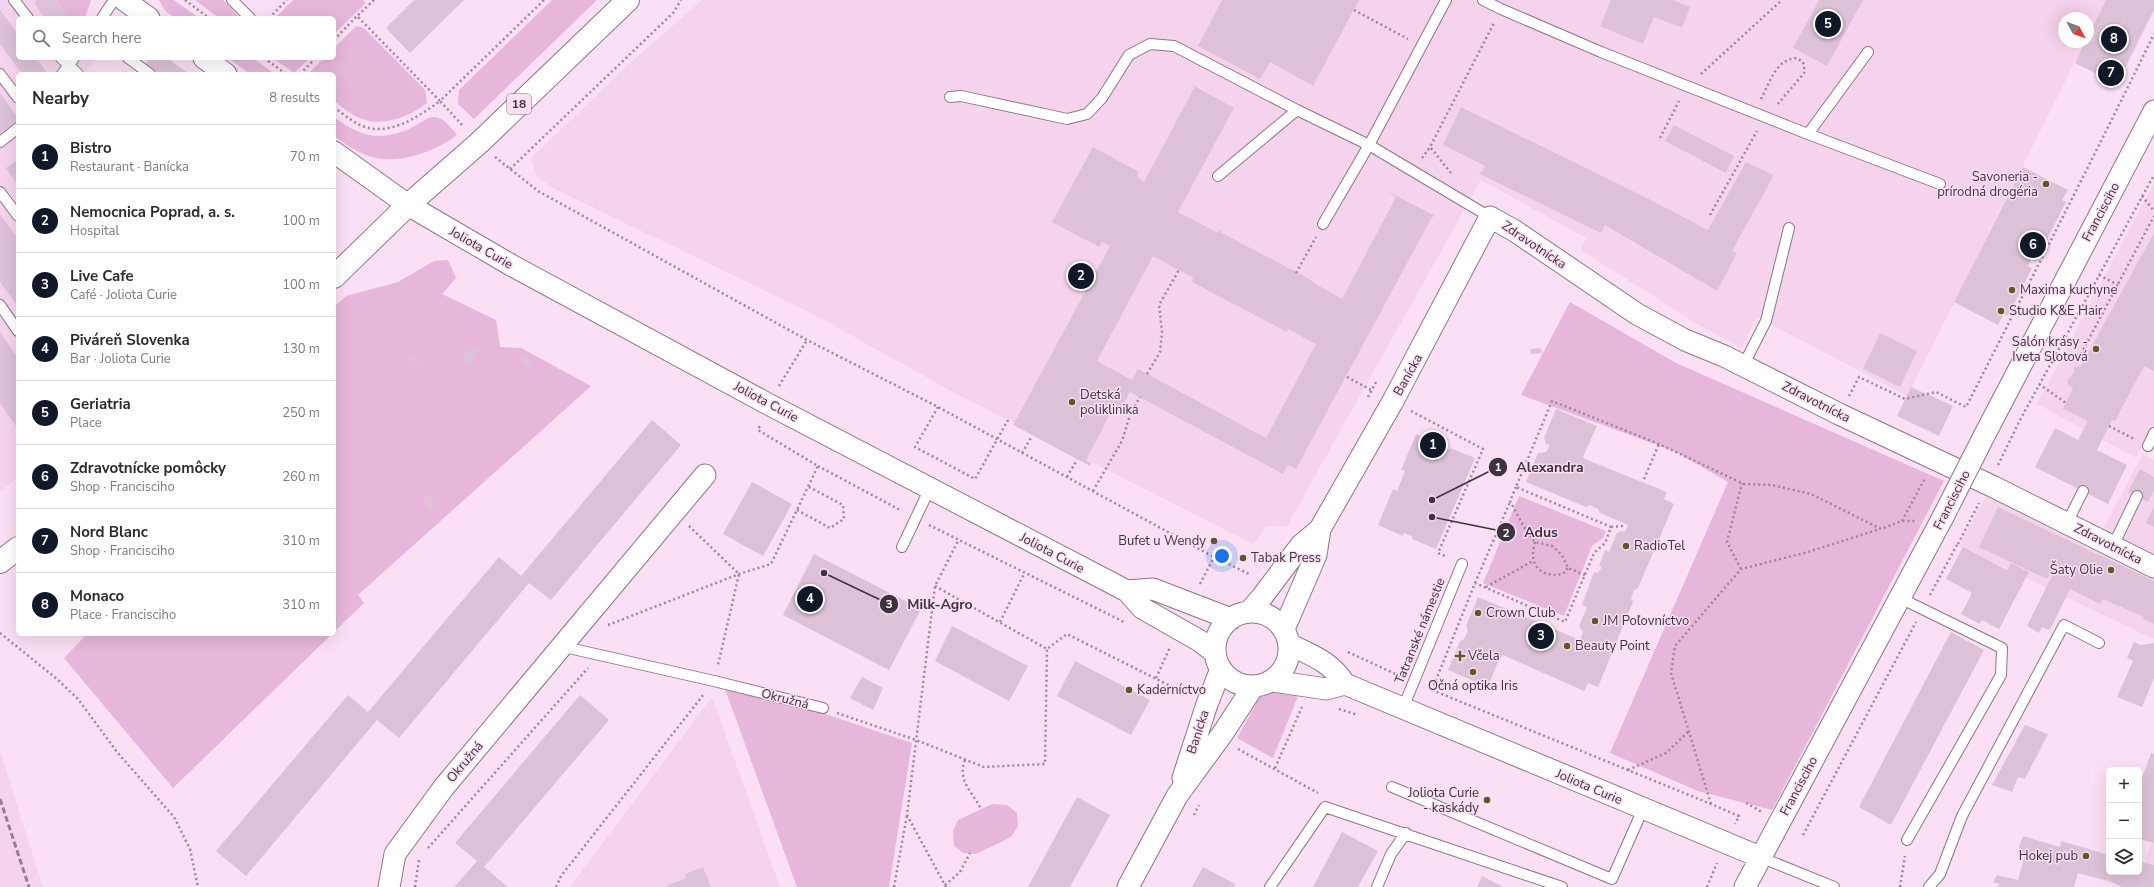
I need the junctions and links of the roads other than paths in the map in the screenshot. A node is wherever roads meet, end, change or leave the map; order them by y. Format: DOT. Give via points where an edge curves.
graph roads {
  1 [pos="14,0"];
  2 [pos="114,0"];
  3 [pos="124,0"];
  4 [pos="232,0"];
  5 [pos="628,0"];
  6 [pos="1446,0"];
  7 [pos="1484,0"];
  8 [pos="26,16"];
  9 [pos="103,16"];
  10 [pos="146,16"];
  11 [pos="248,16"];
  12 [pos="1868,52"];
  13 [pos="131,60"];
  14 [pos="207,60"];
  15 [pos="147,72"];
  16 [pos="223,72"];
  17 [pos="0,74"];
  18 [pos="16,95"];
  19 [pos="950,97"];
  20 [pos="1297,110"];
  21 [pos="2154,111"];
  22 [pos="16,130"];
  23 [pos="1808,134"];
  24 [pos="0,142"];
  25 [pos="1370,145"];
  26 [pos="336,153"];
  27 [pos="1218,176"];
  28 [pos="1940,184"];
  29 [pos="0,192"];
  30 [pos="408,205"];
  31 [pos="16,213"];
  32 [pos="1490,217"];
  33 [pos="1323,224"];
  34 [pos="1789,228"];
  35 [pos="336,274"];
  36 [pos="0,305"];
  37 [pos="16,328"];
  38 [pos="1743,366"];
  39 [pos="2154,433"];
  40 [pos="2148,446"];
  41 [pos="705,475"];
  42 [pos="930,488"];
  43 [pos="2083,491"];
  44 [pos="2137,496"];
  45 [pos="2067,524"];
  46 [pos="1320,529"];
  47 [pos="2113,546"];
  48 [pos="902,548"];
  49 [pos="16,549"];
  50 [pos="0,562"];
  51 [pos="1462,564"];
  52 [pos="2154,567"];
  53 [pos="1127,591"];
  54 [pos="1900,598"];
  55 [pos="1240,616"];
  56 [pos="1287,637"];
  57 [pos="2100,643"];
  58 [pos="560,646"];
  59 [pos="1218,661"];
  60 [pos="1273,681"];
  61 [pos="1345,684"];
  62 [pos="1253,687"];
  63 [pos="823,708"];
  64 [pos="1403,708"];
  65 [pos="1392,787"];
  66 [pos="1177,796"];
  67 [pos="1643,809"];
  68 [pos="1406,833"];
  69 [pos="1907,840"];
  70 [pos="1760,858"];
  71 [pos="1539,883"];
  72 [pos="389,887"];
  73 [pos="1128,887"];
  74 [pos="1270,887"];
  75 [pos="1377,887"];
  76 [pos="1562,887"];
  77 [pos="1745,887"];
  78 [pos="1834,887"];
  79 [pos="1929,887"];
  1 -- 8 [label="lane"];
  2 -- 9 [label="lane"];
  3 -- 10 [label="street"];
  4 -- 11 [label="lane"];
  5 -- 30 [label="main road, 18" via="479,142"];
  6 -- 25 [label="lane"];
  7 -- 23 [label="lane" via="1686,87"];
  12 -- 23 [label="lane"];
  13 -- 15 [label="lane"];
  14 -- 16 [label="street"];
  17 -- 18 [label="lane"];
  19 -- 20 [label="lane" via="960,96 1067,118 1087,114 1102,98 1129,55 1150,44 1174,46"];
  20 -- 25 [label="lane"];
  20 -- 27 [label="lane"];
  21 -- 54 [label="street, Francisciho, bridge"];
  22 -- 24 [label="lane"];
  23 -- 28 [label="lane"];
  25 -- 32 [label="lane"];
  25 -- 33 [label="lane"];
  26 -- 30 [label="street, Joliota Curie"];
  29 -- 31 [label="lane"];
  30 -- 35 [label="main road, 18"];
  30 -- 42 [label="street, Joliota Curie" via="511,265"];
  32 -- 38 [label="street, Zdravotnícka" via="1515,231 1637,314 1685,340"];
  32 -- 46 [label="street, Banícka" via="1393,401"];
  34 -- 38 [label="lane" via="1766,321"];
  36 -- 37 [label="lane"];
  38 -- 45 [label="street, Zdravotnícka"];
  39 -- 40 [label="lane"];
  41 -- 58 [label="street, Okružná"];
  42 -- 48 [label="lane"];
  42 -- 53 [label="street, Joliota Curie"];
  43 -- 45 [label="lane"];
  44 -- 47 [label="lane"];
  45 -- 47 [label="street, Zdravotnícka"];
  46 -- 55 [label="street, Banícka" via="1300,545 1262,598"];
  46 -- 56 [label="street, Banícka" via="1316,555"];
  47 -- 52 [label="street, Zdravotnícka"];
  49 -- 50 [label="main road"];
  51 -- 64 [label="lane, Tatranské námestie"];
  53 -- 55 [label="street" via="1153,589"];
  53 -- 59 [label="street, Joliota Curie" via="1142,608 1200,641"];
  54 -- 69 [label="lane" via="2002,648 2001,675"];
  54 -- 70 [label="street, Francisciho"];
  55 -- 56 [label="street" via="1269,616"];
  55 -- 59 [label="street" via="1219,634"];
  56 -- 60 [label="street" via="1289,655 1286,665"];
  56 -- 61 [label="street, Joliota Curie" via="1336,671"];
  57 -- 79 [label="lane" via="2064,625 1962,816 1940,874"];
  58 -- 63 [label="lane, Okružná"];
  58 -- 72 [label="street, Okružná" via="444,787 395,854"];
  59 -- 62 [label="street" via="1233,682"];
  59 -- 66 [label="street, Banícka"];
  60 -- 61 [label="street" via="1326,689"];
  60 -- 62 [label="street"];
  61 -- 64 [label="street, Joliota Curie"];
  62 -- 66 [label="street, Banícka"];
  64 -- 67 [label="street, Joliota Curie"];
  65 -- 67 [label="lane" via="1612,879"];
  66 -- 73 [label="street, Banícka"];
  67 -- 70 [label="street, Joliota Curie"];
  68 -- 71 [label="lane"];
  68 -- 74 [label="lane" via="1325,807"];
  68 -- 75 [label="lane" via="1391,854"];
  70 -- 77 [label="street, Francisciho"];
  70 -- 78 [label="lane, Joliota Curie"];
  71 -- 76 [label="lane"];
}
